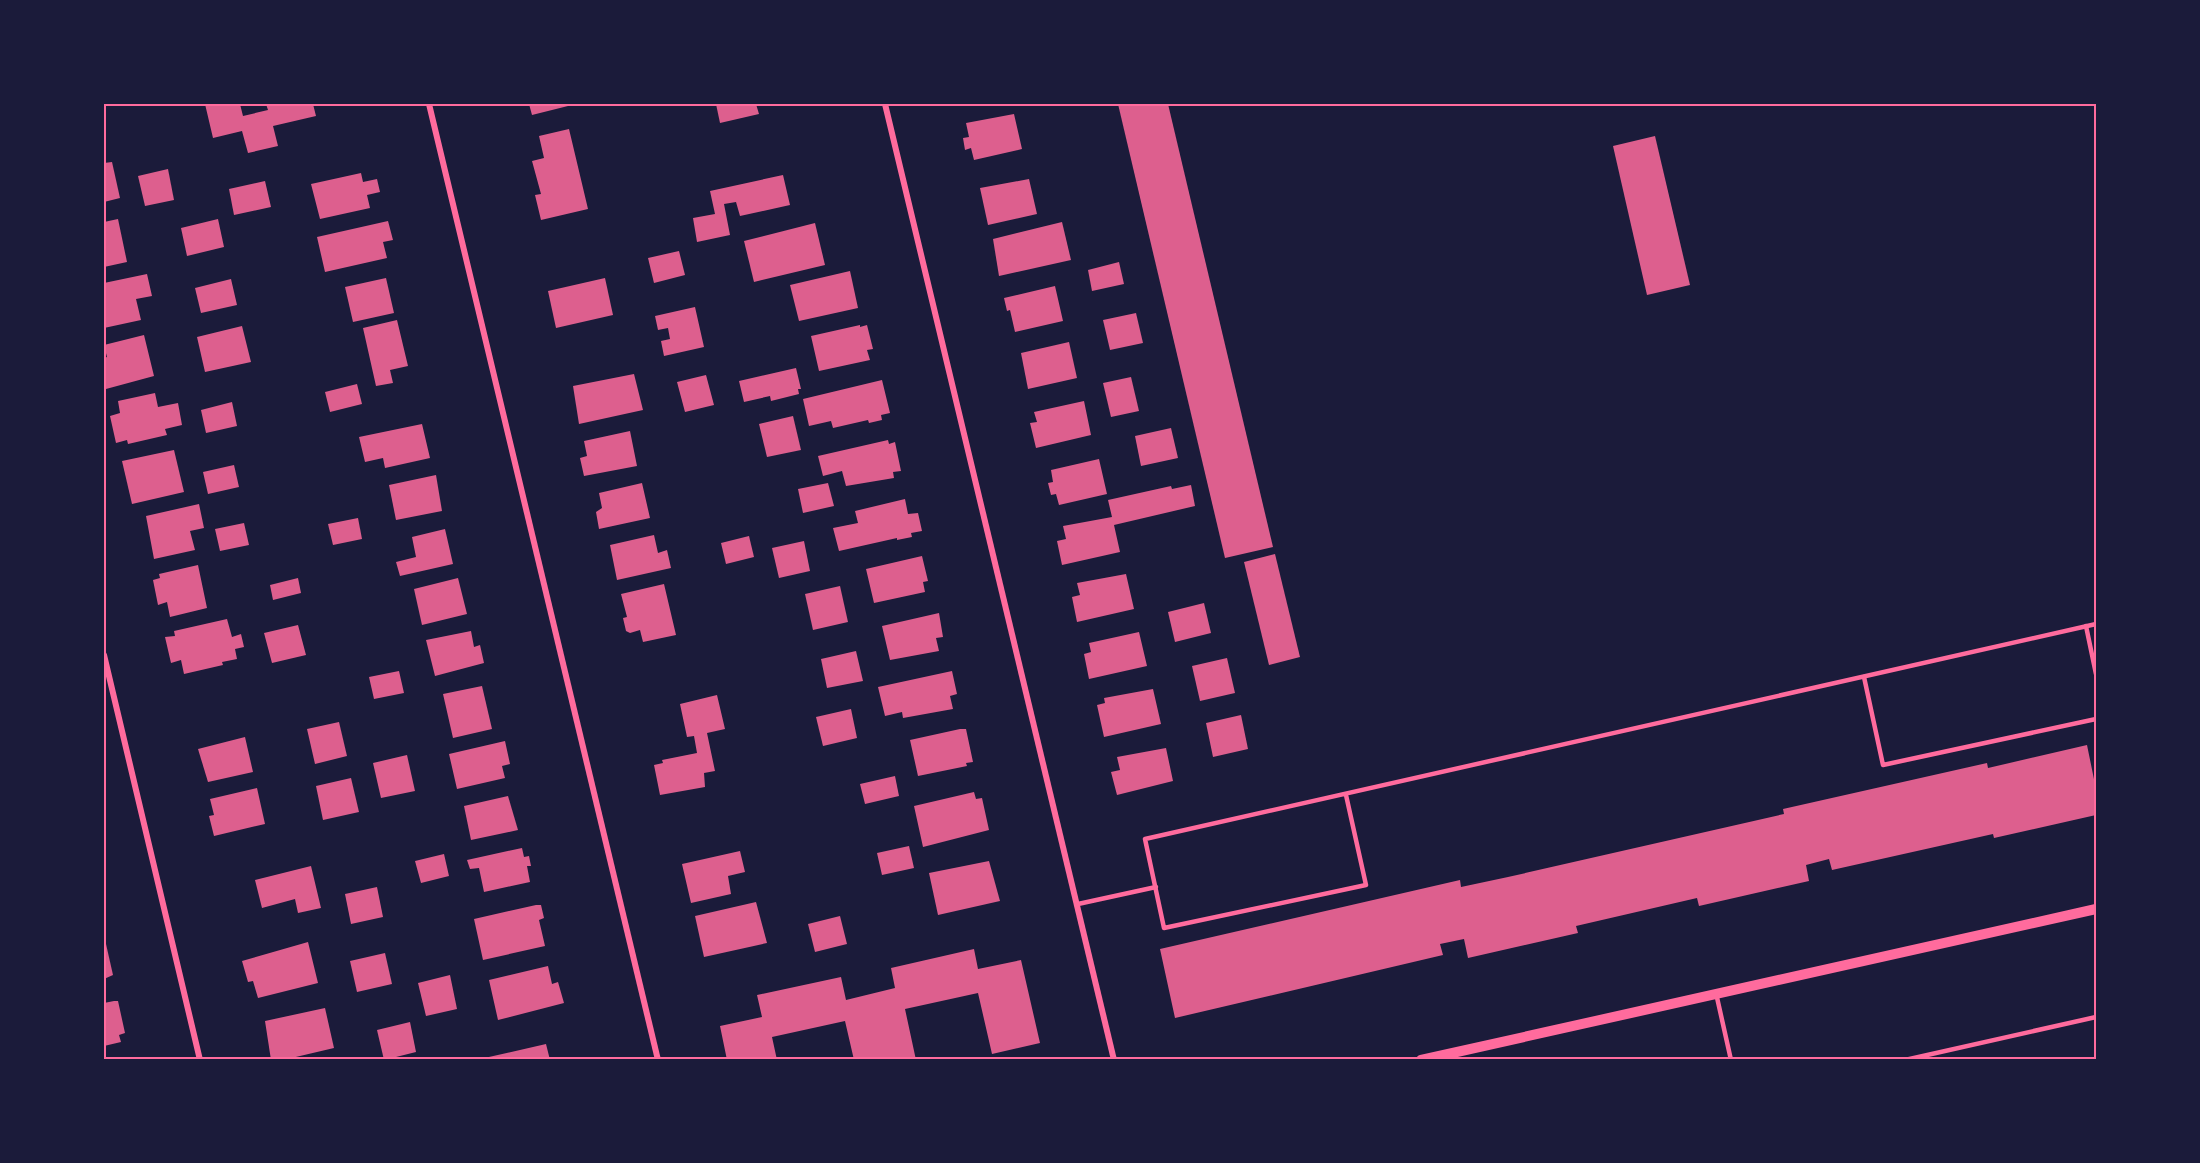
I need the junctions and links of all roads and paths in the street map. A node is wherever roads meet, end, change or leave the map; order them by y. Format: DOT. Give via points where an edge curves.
graph roads {
  1 [pos="429,104"];
  2 [pos="885,104"];
  3 [pos="2097,624"];
  4 [pos="2086,627"];
  5 [pos="104,655"];
  6 [pos="2097,674"];
  7 [pos="1864,677"];
  8 [pos="2097,719"];
  9 [pos="1346,795"];
  10 [pos="1156,887"];
  11 [pos="1078,904"];
  12 [pos="2097,909"];
  13 [pos="1716,993"];
  14 [pos="2097,1017"];
  15 [pos="200,1059"];
  16 [pos="658,1059"];
  17 [pos="1114,1059"];
  18 [pos="1421,1059"];
  19 [pos="1731,1059"];
  20 [pos="1905,1059"];
  1 -- 16 [label="street"];
  2 -- 11 [label="street"];
  3 -- 4 [label="lane"];
  4 -- 6 [label="lane"];
  4 -- 7 [label="lane"];
  5 -- 15 [label="street"];
  7 -- 8 [label="lane" via="1883,765"];
  7 -- 9 [label="lane"];
  9 -- 10 [label="lane" via="1145,839"];
  9 -- 10 [label="lane" via="1366,885 1164,928"];
  10 -- 11 [label="lane"];
  11 -- 17 [label="street"];
  12 -- 13 [label="street"];
  13 -- 18 [label="street"];
  13 -- 19 [label="lane"];
  14 -- 20 [label="lane"];
}
